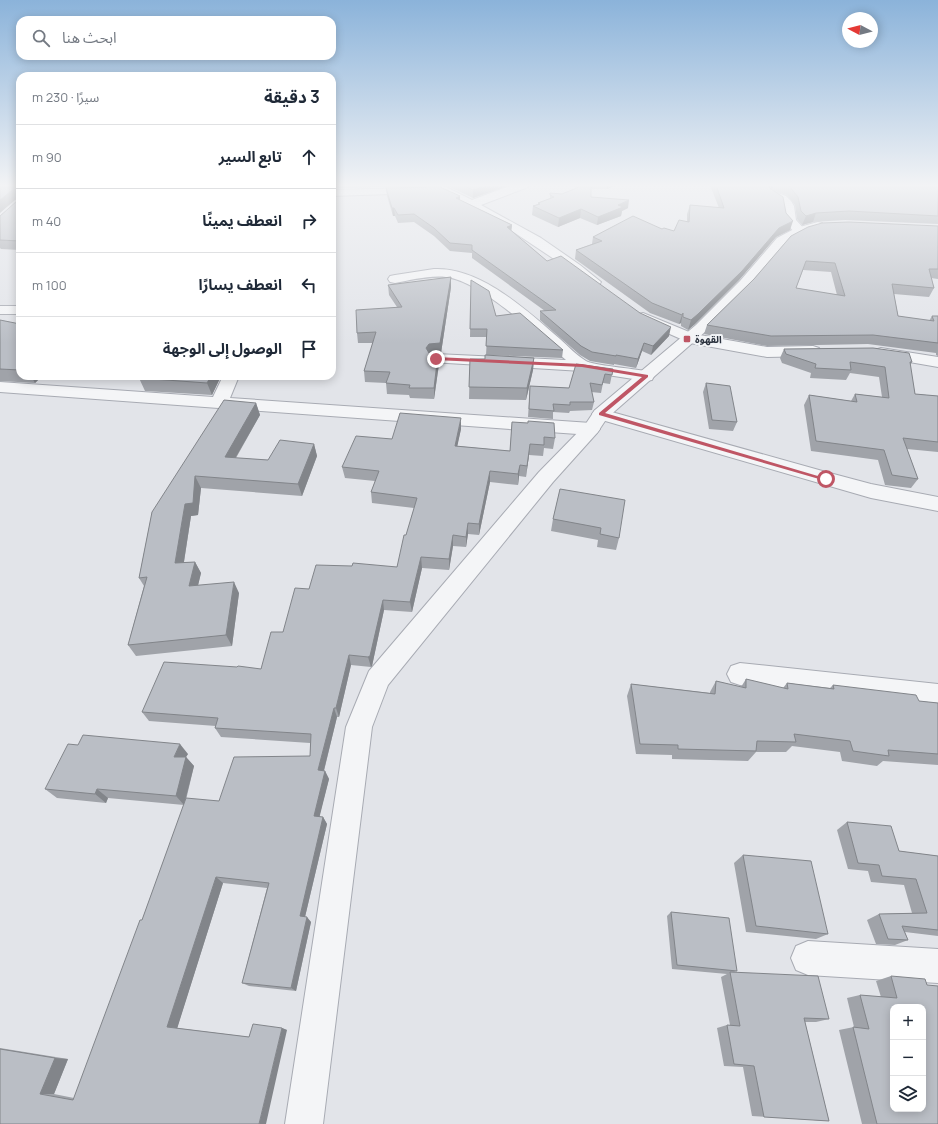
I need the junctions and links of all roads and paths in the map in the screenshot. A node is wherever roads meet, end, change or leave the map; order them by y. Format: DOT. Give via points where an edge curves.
graph roads {
  1 [pos="533,237"];
  2 [pos="789,237"];
  3 [pos="395,279"];
  4 [pos="604,289"];
  5 [pos="632,309"];
  6 [pos="0,310"];
  7 [pos="16,310"];
  8 [pos="690,338"];
  9 [pos="829,351"];
  10 [pos="868,351"];
  11 [pos="436,359"];
  12 [pos="938,362"];
  13 [pos="582,366"];
  14 [pos="646,376"];
  15 [pos="69,380"];
  16 [pos="229,380"];
  17 [pos="0,387"];
  18 [pos="61,392"];
  19 [pos="219,403"];
  20 [pos="596,421"];
  21 [pos="935,509"];
  22 [pos="740,674"];
  23 [pos="938,696"];
  24 [pos="808,958"];
  25 [pos="938,966"];
  26 [pos="304,1124"];
  1 -- 4 [label="street"];
  2 -- 8 [label="street" via="782,242 745,284"];
  3 -- 13 [label="street" via="429,273 448,273 469,279 507,304"];
  5 -- 8 [label="street"];
  6 -- 7 [label="street"];
  8 -- 9 [label="street" via="767,352"];
  8 -- 14 [label="street"];
  10 -- 12 [label="street"];
  11 -- 13 [label="street"];
  13 -- 14 [label="street"];
  14 -- 20 [label="street"];
  15 -- 18 [label="street"];
  16 -- 19 [label="street"];
  17 -- 18 [label="street"];
  18 -- 19 [label="street"];
  19 -- 20 [label="street"];
  20 -- 21 [label="street"];
  20 -- 26 [label="street" via="546,477 378,679 359,727"];
  22 -- 23 [label="street"];
  24 -- 25 [label="street"];
}
